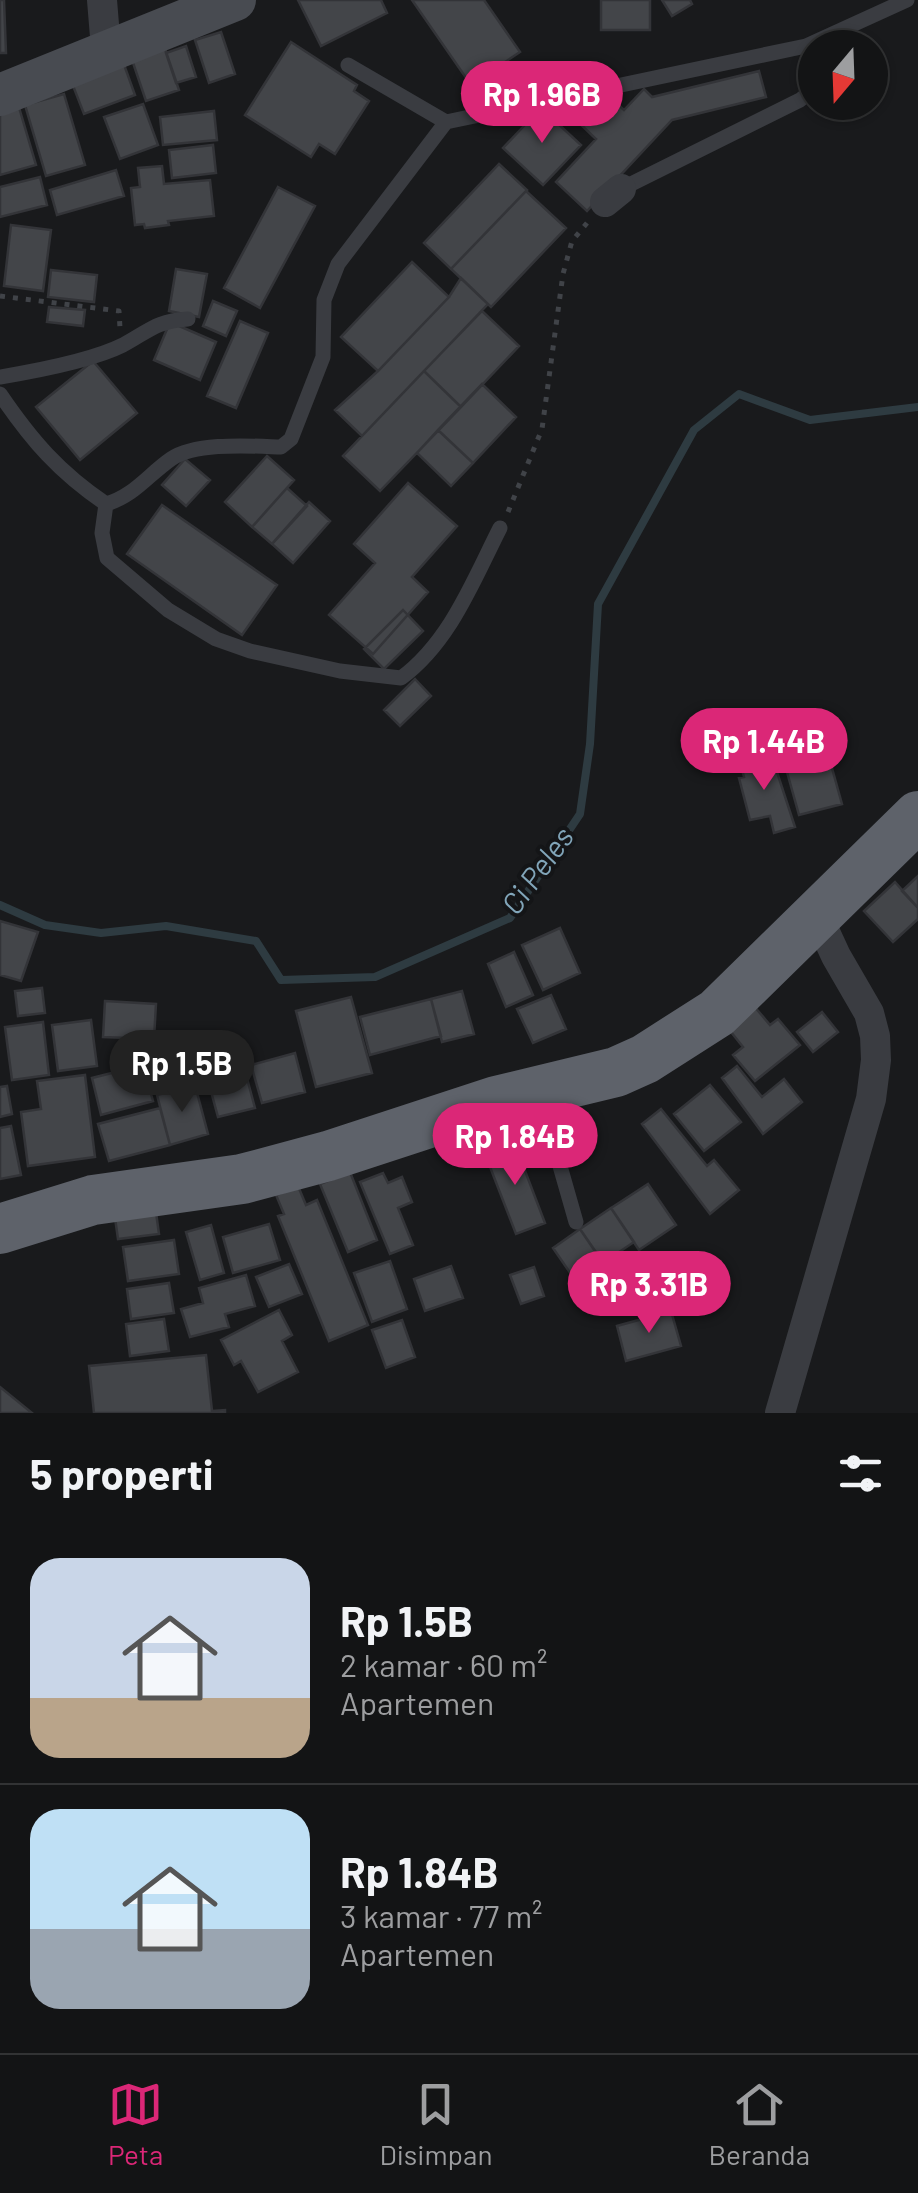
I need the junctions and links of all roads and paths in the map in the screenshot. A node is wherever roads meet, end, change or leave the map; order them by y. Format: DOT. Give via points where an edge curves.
graph roads {
  1 [pos="102,0"];
  2 [pos="235,0"];
  3 [pos="906,0"];
  4 [pos="841,30"];
  5 [pos="798,48"];
  6 [pos="106,49"];
  7 [pos="348,64"];
  8 [pos="0,94"];
  9 [pos="798,101"];
  10 [pos="446,122"];
  11 [pos="613,196"];
  12 [pos="0,296"];
  13 [pos="188,319"];
  14 [pos="122,346"];
  15 [pos="0,377"];
  16 [pos="0,394"];
  17 [pos="106,504"];
  18 [pos="500,528"];
  19 [pos="918,816"];
  20 [pos="818,917"];
  21 [pos="538,1092"];
  22 [pos="576,1222"];
  23 [pos="0,1230"];
  24 [pos="780,1413"];
  1 -- 6 [label="street"];
  2 -- 6 [label="main road"];
  3 -- 4 [label="lane"];
  5 -- 10 [label="lane"];
  6 -- 8 [label="main road"];
  7 -- 10 [label="lane"];
  9 -- 11 [label="lane"];
  10 -- 17 [label="lane" via="338,264 324,300 323,356 291,439 281,447 198,447 173,457 124,499"];
  11 -- 18 [label="path" via="572,241 542,429"];
  12 -- 14 [label="path" via="120,311"];
  13 -- 14 [label="lane" via="146,328"];
  14 -- 15 [label="lane"];
  16 -- 17 [label="lane" via="35,445"];
  17 -- 18 [label="lane" via="107,558 168,610 216,639 340,671 400,678 424,661 456,615"];
  19 -- 20 [label="highway"];
  20 -- 21 [label="highway" via="717,1012 673,1043 616,1072"];
  20 -- 24 [label="street" via="869,1013 876,1060"];
  21 -- 22 [label="lane"];
  21 -- 23 [label="highway" via="242,1180 94,1200"];
}
